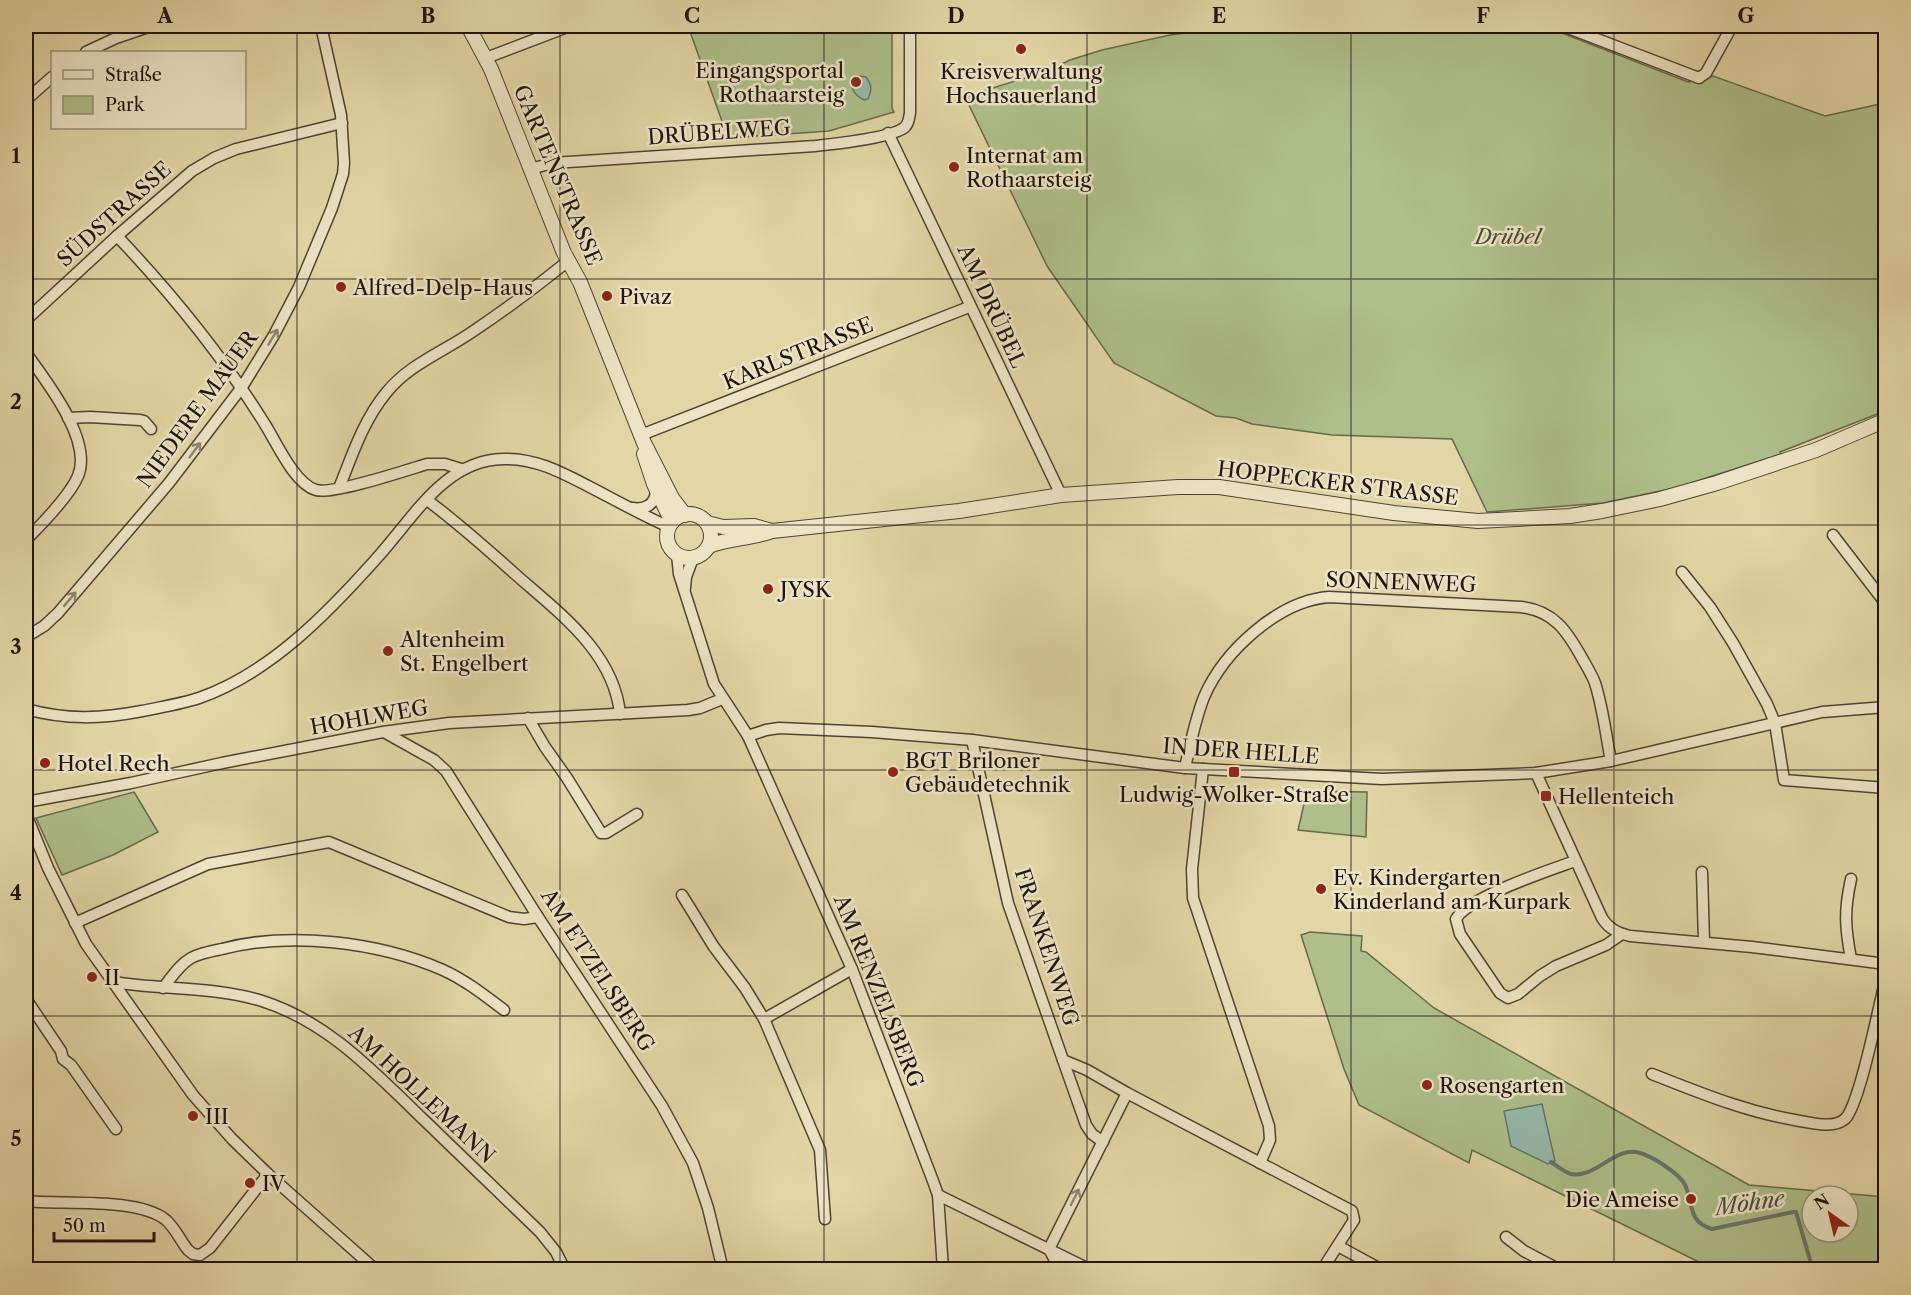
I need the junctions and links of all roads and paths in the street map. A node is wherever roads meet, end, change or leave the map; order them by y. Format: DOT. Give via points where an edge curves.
graph roads {
  1 [pos="151,26"];
  2 [pos="321,26"];
  3 [pos="468,26"];
  4 [pos="570,26"];
  5 [pos="910,26"];
  6 [pos="1563,26"];
  7 [pos="1732,26"];
  8 [pos="88,51"];
  9 [pos="486,58"];
  10 [pos="51,78"];
  11 [pos="26,100"];
  12 [pos="342,123"];
  13 [pos="888,133"];
  14 [pos="530,169"];
  15 [pos="117,236"];
  16 [pos="568,261"];
  17 [pos="969,307"];
  18 [pos="26,320"];
  19 [pos="26,353"];
  20 [pos="242,387"];
  21 [pos="68,418"];
  22 [pos="1886,420"];
  23 [pos="151,429"];
  24 [pos="643,439"];
  25 [pos="461,470"];
  26 [pos="339,488"];
  27 [pos="656,491"];
  28 [pos="1061,495"];
  29 [pos="427,500"];
  30 [pos="631,508"];
  31 [pos="685,514"];
  32 [pos="707,523"];
  33 [pos="671,525"];
  34 [pos="772,531"];
  35 [pos="1833,535"];
  36 [pos="26,540"];
  37 [pos="709,546"];
  38 [pos="677,554"];
  39 [pos="693,558"];
  40 [pos="1682,572"];
  41 [pos="685,588"];
  42 [pos="1886,604"];
  43 [pos="26,636"];
  44 [pos="722,699"];
  45 [pos="1886,707"];
  46 [pos="26,709"];
  47 [pos="620,714"];
  48 [pos="528,718"];
  49 [pos="1775,723"];
  50 [pos="384,732"];
  51 [pos="748,736"];
  52 [pos="972,740"];
  53 [pos="1611,761"];
  54 [pos="1185,768"];
  55 [pos="1203,770"];
  56 [pos="1536,773"];
  57 [pos="1886,788"];
  58 [pos="26,802"];
  59 [pos="26,814"];
  60 [pos="637,814"];
  61 [pos="1575,861"];
  62 [pos="1702,872"];
  63 [pos="1851,879"];
  64 [pos="682,895"];
  65 [pos="538,917"];
  66 [pos="75,923"];
  67 [pos="1622,934"];
  68 [pos="1704,942"];
  69 [pos="1851,959"];
  70 [pos="1886,964"];
  71 [pos="852,969"];
  72 [pos="1886,978"];
  73 [pos="113,982"];
  74 [pos="163,988"];
  75 [pos="26,999"];
  76 [pos="504,1010"];
  77 [pos="764,1019"];
  78 [pos="1063,1060"];
  79 [pos="1652,1074"];
  80 [pos="1127,1093"];
  81 [pos="116,1129"];
  82 [pos="1103,1142"];
  83 [pos="1260,1163"];
  84 [pos="268,1174"];
  85 [pos="938,1195"];
  86 [pos="26,1202"];
  87 [pos="825,1220"];
  88 [pos="1506,1237"];
  89 [pos="1338,1246"];
  90 [pos="1049,1249"];
  91 [pos="376,1269"];
  92 [pos="565,1269"];
  93 [pos="723,1269"];
  94 [pos="943,1269"];
  95 [pos="1060,1269"];
  96 [pos="1091,1269"];
  97 [pos="1322,1269"];
  98 [pos="1382,1269"];
  99 [pos="1560,1269"];
  1 -- 8 [label="street"];
  2 -- 12 [label="street, NIEDERE MAUER"];
  3 -- 9 [label="street, GARTENSTRASSE"];
  4 -- 9 [label="street"];
  5 -- 13 [label="street, DRÜBELWEG" via="908,123"];
  6 -- 7 [label="street" via="1699,78 1706,73"];
  9 -- 14 [label="street, GARTENSTRASSE"];
  10 -- 11 [label="street"];
  12 -- 15 [label="street, SÜDSTRASSE" via="252,144 214,158 180,180"];
  20 -- 12 [label="street, NIEDERE MAUER, one-way" via="299,288 332,208 342,174"];
  13 -- 14 [label="street, DRÜBELWEG" via="815,146 553,164"];
  13 -- 17 [label="street, AM DRÜBEL"];
  14 -- 16 [label="street, GARTENSTRASSE"];
  15 -- 18 [label="street, SÜDSTRASSE"];
  15 -- 20 [label="street" via="163,286"];
  16 -- 24 [label="street, GARTENSTRASSE"];
  16 -- 26 [label="street" via="391,387 368,421"];
  17 -- 24 [label="street, KARLSTRASSE"];
  17 -- 28 [label="street, AM DRÜBEL"];
  19 -- 21 [label="street"];
  20 -- 26 [label="street" via="300,479 316,490"];
  43 -- 20 [label="street, NIEDERE MAUER, one-way" via="58,613 136,524"];
  21 -- 23 [label="street" via="140,420"];
  21 -- 36 [label="street" via="80,452 78,477"];
  22 -- 28 [label="street, HOPPECKER STRASSE" via="1816,450 1717,483 1570,516 1503,521 1446,518 1219,487"];
  24 -- 27 [label="street, GARTENSTRASSE" via="646,464"];
  24 -- 31 [label="street, GARTENSTRASSE" via="672,498"];
  25 -- 26 [label="street" via="445,464 427,464"];
  25 -- 29 [label="street"];
  25 -- 30 [label="street" via="492,460 530,461 559,471"];
  27 -- 30 [label="street" via="651,504"];
  27 -- 33 [label="street, GARTENSTRASSE"];
  28 -- 34 [label="street, HOPPECKER STRASSE" via="959,511"];
  29 -- 46 [label="street" via="330,608 278,653 238,680 200,698 132,713 81,718"];
  29 -- 47 [label="street" via="470,533 582,636 613,681"];
  30 -- 33 [label="street"];
  31 -- 32 [label="street" via="698,516"];
  31 -- 33 [label="street"];
  32 -- 34 [label="street, HOPPECKER STRASSE"];
  32 -- 37 [label="street"];
  33 -- 38 [label="street" via="669,545"];
  34 -- 37 [label="street, HOPPECKER STRASSE"];
  35 -- 42 [label="street"];
  37 -- 39 [label="street"];
  38 -- 39 [label="street"];
  38 -- 41 [label="street"];
  39 -- 41 [label="street"];
  40 -- 49 [label="street" via="1733,643"];
  41 -- 44 [label="street"];
  44 -- 47 [label="street, HOHLWEG" via="688,710"];
  44 -- 51 [label="street"];
  45 -- 49 [label="street, IN DER HELLE" via="1822,712"];
  47 -- 48 [label="street, HOHLWEG"];
  48 -- 50 [label="street, HOHLWEG"];
  48 -- 60 [label="street" via="601,833"];
  49 -- 53 [label="street, IN DER HELLE"];
  49 -- 57 [label="street" via="1785,782"];
  50 -- 58 [label="street, HOHLWEG"];
  50 -- 65 [label="street, AM ETZELSBERG" via="440,763"];
  51 -- 52 [label="street, IN DER HELLE" via="779,728"];
  51 -- 71 [label="street, AM RENZELSBERG"];
  52 -- 54 [label="street, IN DER HELLE"];
  52 -- 78 [label="street, FRANKENWEG" via="1008,903"];
  53 -- 54 [label="street, SONNENWEG" via="1594,680 1571,639 1545,614 1521,607 1329,597 1310,600 1273,618 1231,653 1204,698"];
  53 -- 56 [label="street, IN DER HELLE"];
  54 -- 55 [label="street, IN DER HELLE"];
  55 -- 56 [label="street, IN DER HELLE" via="1382,779"];
  55 -- 83 [label="street" via="1192,869 1193,898 1269,1126 1270,1140"];
  56 -- 61 [label="street"];
  59 -- 66 [label="street"];
  61 -- 67 [label="street" via="1605,922"];
  61 -- 67 [label="street" via="1465,909 1456,919 1460,934 1500,993 1508,998 1556,966"];
  62 -- 68 [label="street"];
  63 -- 69 [label="street" via="1845,926"];
  64 -- 77 [label="street"];
  65 -- 66 [label="street" via="509,917 329,842 208,864"];
  65 -- 93 [label="street, AM ETZELSBERG" via="633,1059 693,1162"];
  66 -- 73 [label="street"];
  67 -- 68 [label="street"];
  68 -- 69 [label="street"];
  69 -- 70 [label="street"];
  71 -- 77 [label="street"];
  71 -- 85 [label="street, AM RENZELSBERG"];
  72 -- 79 [label="street" via="1859,1088 1851,1110 1839,1122 1811,1123 1755,1112"];
  73 -- 74 [label="street, AM HOLLEMANN"];
  73 -- 84 [label="street" via="200,1104"];
  74 -- 76 [label="street" via="184,963 200,954 250,943 305,940 372,949 434,967 474,987"];
  74 -- 92 [label="street, AM HOLLEMANN" via="261,1001 287,1010 322,1030 363,1060 540,1232"];
  75 -- 81 [label="street" via="62,1051 63,1059"];
  77 -- 87 [label="street" via="820,1150"];
  78 -- 80 [label="street, FRANKENWEG"];
  78 -- 82 [label="street, FRANKENWEG" via="1086,1125"];
  80 -- 82 [label="street"];
  80 -- 83 [label="street, FRANKENWEG"];
  90 -- 82 [label="street, one-way"];
  83 -- 89 [label="street, FRANKENWEG" via="1352,1211 1354,1220"];
  84 -- 86 [label="street" via="200,1256 188,1250 165,1220 144,1210"];
  84 -- 91 [label="street"];
  85 -- 90 [label="street"];
  85 -- 94 [label="street, AM RENZELSBERG"];
  88 -- 99 [label="street"];
  89 -- 97 [label="street, FRANKENWEG"];
  89 -- 98 [label="street"];
  90 -- 95 [label="street"];
  90 -- 96 [label="street"];
}
